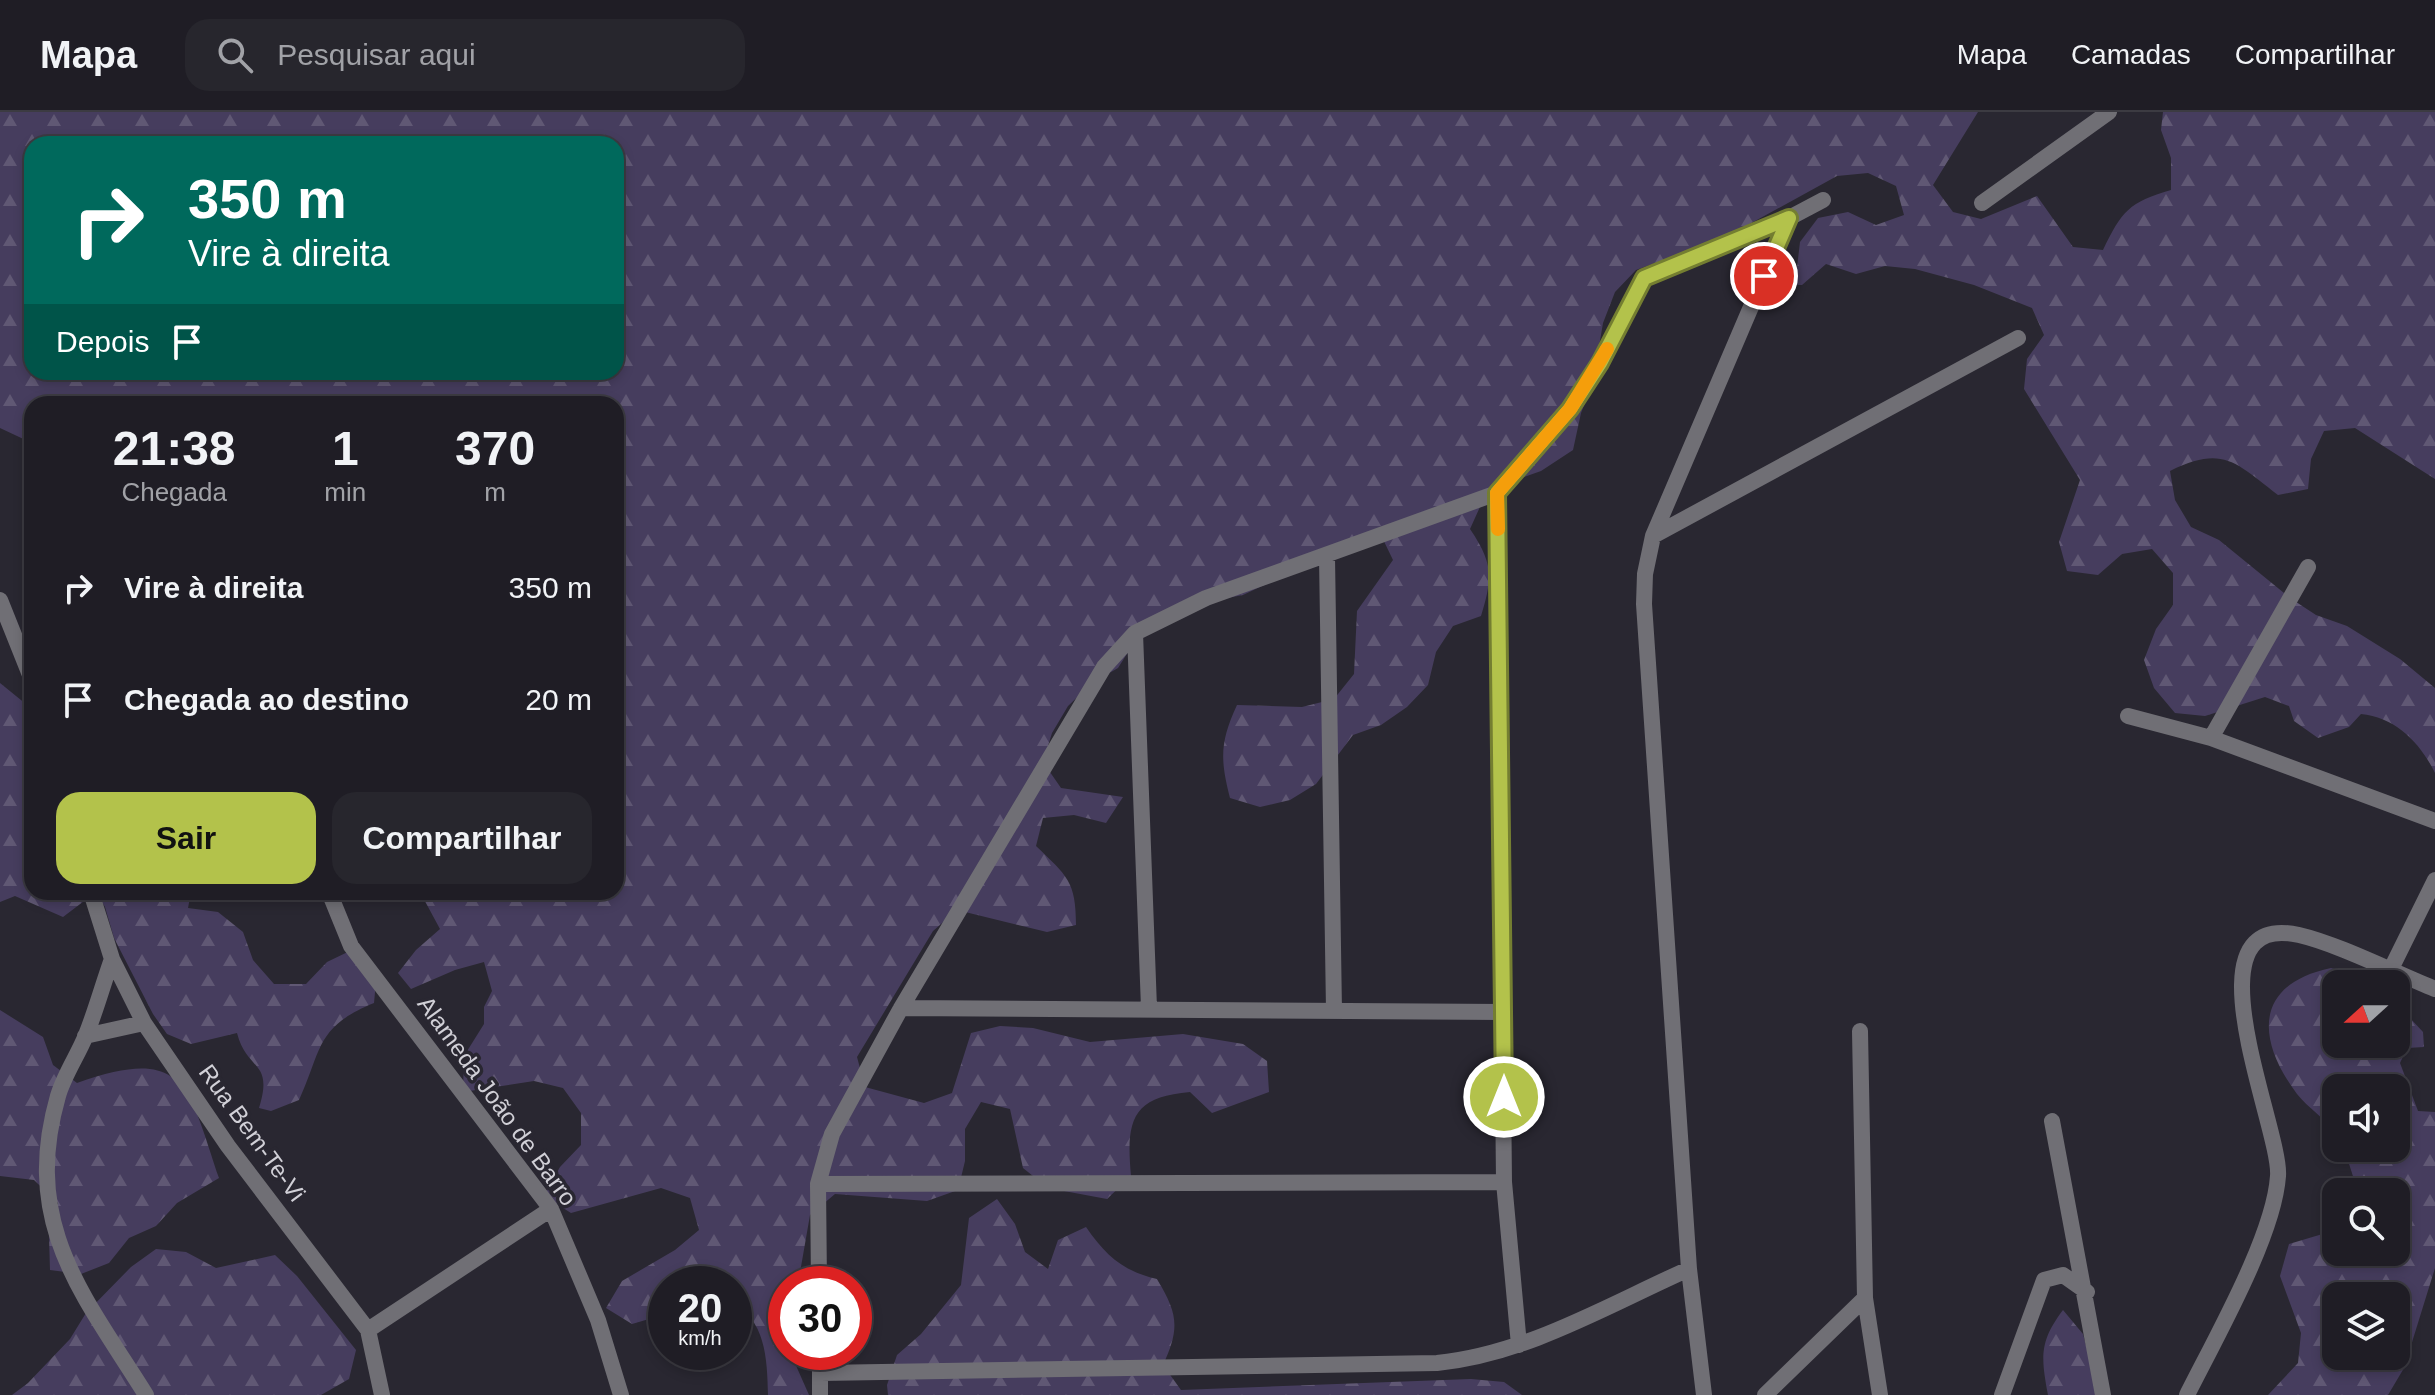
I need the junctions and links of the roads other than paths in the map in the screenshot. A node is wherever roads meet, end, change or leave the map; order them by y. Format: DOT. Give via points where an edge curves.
graph roads {
  1 [pos="2109,112"];
  2 [pos="1823,200"];
  3 [pos="1982,203"];
  4 [pos="1789,218"];
  5 [pos="2018,338"];
  6 [pos="1497,493"];
  7 [pos="1653,536"];
  8 [pos="1327,557"];
  9 [pos="2308,567"];
  10 [pos="0,600"];
  11 [pos="1135,633"];
  12 [pos="24,660"];
  13 [pos="2128,716"];
  14 [pos="2211,738"];
  15 [pos="2435,821"];
  16 [pos="2435,880"];
  17 [pos="94,900"];
  18 [pos="332,900"];
  19 [pos="112,959"];
  20 [pos="2388,970"];
  21 [pos="2390,970"];
  22 [pos="2410,979"];
  23 [pos="2435,989"];
  24 [pos="901,1008"];
  25 [pos="1149,1008"];
  26 [pos="1334,1011"];
  27 [pos="1503,1012"];
  28 [pos="144,1023"];
  29 [pos="1860,1031"];
  30 [pos="85,1036"];
  31 [pos="2052,1121"];
  32 [pos="1504,1182"];
  33 [pos="818,1184"];
  34 [pos="551,1209"];
  35 [pos="819,1266"];
  36 [pos="1689,1269"];
  37 [pos="2087,1292"];
  38 [pos="1865,1298"];
  39 [pos="368,1330"];
  40 [pos="1519,1345"];
  41 [pos="821,1370"];
  42 [pos="821,1373"];
  43 [pos="146,1395"];
  44 [pos="382,1395"];
  45 [pos="621,1395"];
  46 [pos="820,1395"];
  47 [pos="1704,1395"];
  48 [pos="1765,1395"];
  49 [pos="1880,1395"];
  50 [pos="2002,1395"];
  51 [pos="2103,1395"];
  52 [pos="2187,1395"];
  1 -- 3 [label="street"];
  2 -- 4 [label="street"];
  4 -- 6 [label="street" via="1644,278 1570,409"];
  4 -- 7 [label="street"];
  5 -- 7 [label="street"];
  6 -- 8 [label="street"];
  6 -- 27 [label="street"];
  7 -- 36 [label="street" via="1644,604"];
  8 -- 11 [label="street" via="1206,598"];
  8 -- 26 [label="street"];
  9 -- 14 [label="street"];
  10 -- 12 [label="street"];
  11 -- 24 [label="street" via="1082,701"];
  11 -- 25 [label="street"];
  13 -- 14 [label="street"];
  14 -- 15 [label="street"];
  16 -- 21 [label="street"];
  17 -- 19 [label="street, Rua Bem-Te-Vi"];
  18 -- 34 [label="street, Alameda João de Barro" via="351,946"];
  19 -- 28 [label="street, Rua Bem-Te-Vi"];
  19 -- 30 [label="street"];
  20 -- 52 [label="street" via="2300,935 2282,934 2255,946 2244,961 2239,976 2249,1048 2279,1174 2259,1242"];
  22 -- 23 [label="street"];
  24 -- 25 [label="street"];
  24 -- 33 [label="street" via="832,1134"];
  25 -- 26 [label="street"];
  26 -- 27 [label="street"];
  27 -- 32 [label="street"];
  28 -- 30 [label="street"];
  28 -- 39 [label="street, Rua Bem-Te-Vi" via="228,1146"];
  29 -- 38 [label="street"];
  30 -- 43 [label="street" via="58,1094 48,1142 48,1203 75,1285"];
  31 -- 37 [label="street"];
  32 -- 33 [label="street"];
  32 -- 40 [label="street"];
  33 -- 35 [label="street"];
  34 -- 39 [label="street"];
  34 -- 45 [label="street, Alameda João de Barro" via="598,1320"];
  36 -- 40 [label="street"];
  36 -- 47 [label="street"];
  37 -- 50 [label="street" via="2063,1275 2044,1280"];
  37 -- 51 [label="street"];
  38 -- 48 [label="street"];
  38 -- 49 [label="street"];
  39 -- 44 [label="street, Rua Bem-Te-Vi"];
  40 -- 42 [label="street" via="1437,1363"];
  41 -- 42 [label="street"];
  42 -- 46 [label="street"];
}
